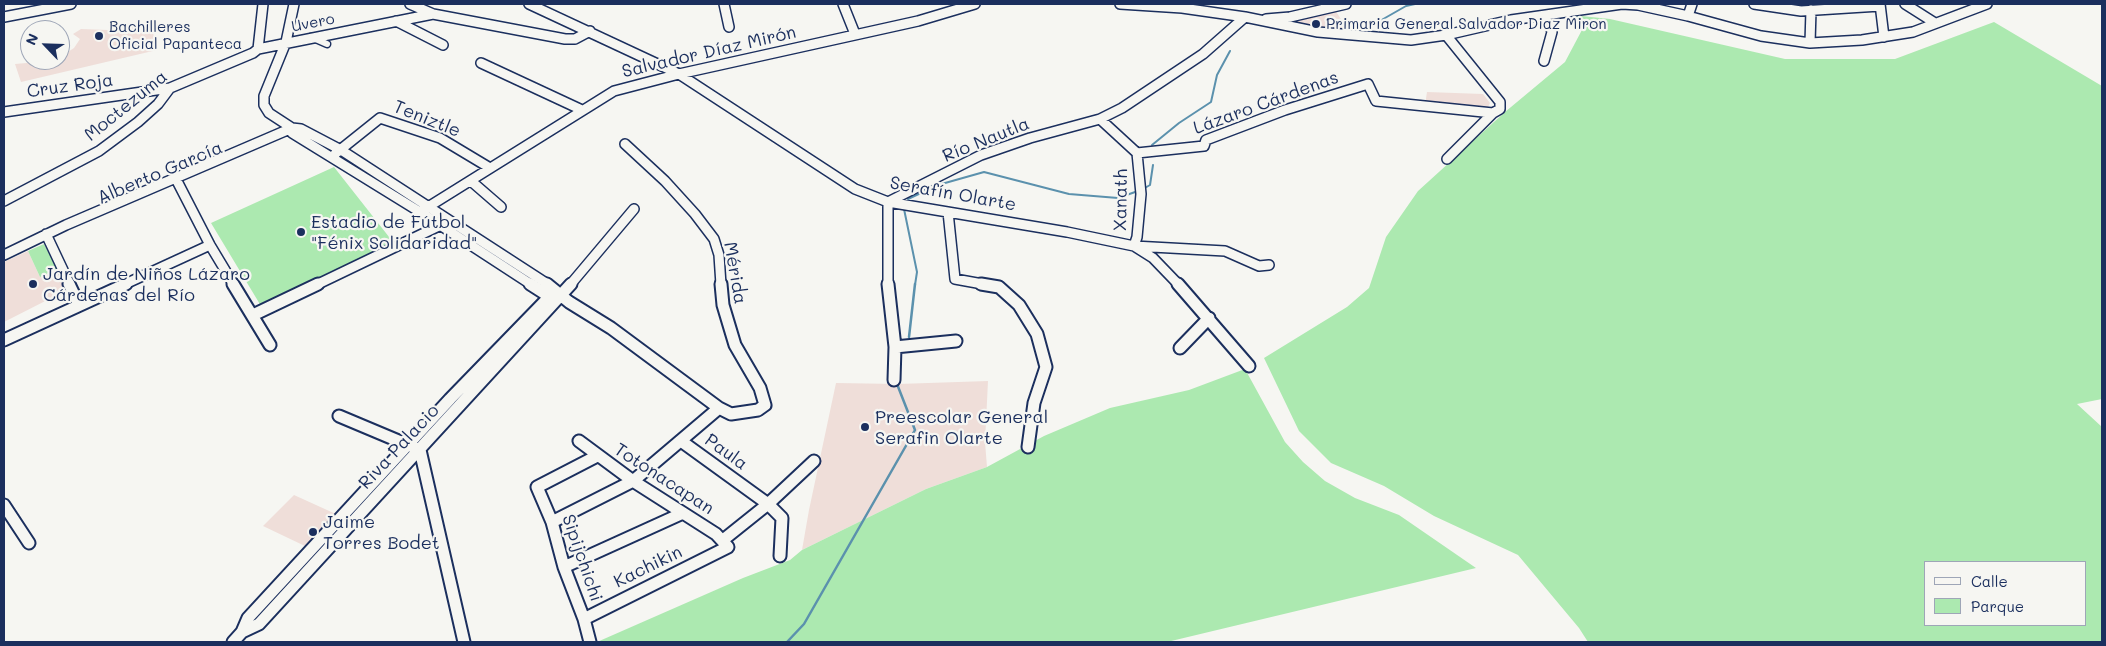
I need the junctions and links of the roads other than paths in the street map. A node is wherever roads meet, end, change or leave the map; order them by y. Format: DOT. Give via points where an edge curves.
graph roads {
  1 [pos="71,4"];
  2 [pos="263,4"];
  3 [pos="294,4"];
  4 [pos="410,4"];
  5 [pos="529,4"];
  6 [pos="724,4"];
  7 [pos="843,4"];
  8 [pos="973,4"];
  9 [pos="1120,4"];
  10 [pos="1346,4"];
  11 [pos="1692,4"];
  12 [pos="1754,4"];
  13 [pos="1905,4"];
  14 [pos="1960,4"];
  15 [pos="1987,4"];
  16 [pos="1594,5"];
  17 [pos="1880,5"];
  18 [pos="1182,6"];
  19 [pos="1800,7"];
  20 [pos="1811,10"];
  21 [pos="1970,10"];
  22 [pos="433,14"];
  23 [pos="4,16"];
  24 [pos="1541,16"];
  25 [pos="1688,16"];
  26 [pos="1245,17"];
  27 [pos="1262,20"];
  28 [pos="396,22"];
  29 [pos="1935,23"];
  30 [pos="729,27"];
  31 [pos="590,31"];
  32 [pos="855,34"];
  33 [pos="1446,36"];
  34 [pos="310,37"];
  35 [pos="1884,37"];
  36 [pos="286,42"];
  37 [pos="1810,43"];
  38 [pos="327,44"];
  39 [pos="443,45"];
  40 [pos="258,49"];
  41 [pos="1544,60"];
  42 [pos="481,63"];
  43 [pos="679,74"];
  44 [pos="170,88"];
  45 [pos="582,110"];
  46 [pos="4,112"];
  47 [pos="1493,113"];
  48 [pos="1100,119"];
  49 [pos="295,130"];
  50 [pos="625,144"];
  51 [pos="340,150"];
  52 [pos="1137,153"];
  53 [pos="331,157"];
  54 [pos="1447,160"];
  55 [pos="490,168"];
  56 [pos="177,181"];
  57 [pos="471,181"];
  58 [pos="4,202"];
  59 [pos="888,202"];
  60 [pos="501,206"];
  61 [pos="423,209"];
  62 [pos="634,209"];
  63 [pos="948,212"];
  64 [pos="450,221"];
  65 [pos="440,225"];
  66 [pos="47,237"];
  67 [pos="210,245"];
  68 [pos="1134,246"];
  69 [pos="4,255"];
  70 [pos="1269,265"];
  71 [pos="559,296"];
  72 [pos="79,305"];
  73 [pos="252,315"];
  74 [pos="1208,318"];
  75 [pos="4,340"];
  76 [pos="956,341"];
  77 [pos="270,345"];
  78 [pos="894,347"];
  79 [pos="1180,348"];
  80 [pos="1249,366"];
  81 [pos="894,380"];
  82 [pos="463,386"];
  83 [pos="474,391"];
  84 [pos="719,408"];
  85 [pos="339,416"];
  86 [pos="680,441"];
  87 [pos="580,442"];
  88 [pos="408,444"];
  89 [pos="1028,447"];
  90 [pos="420,450"];
  91 [pos="597,456"];
  92 [pos="814,461"];
  93 [pos="633,481"];
  94 [pos="768,504"];
  95 [pos="4,505"];
  96 [pos="683,513"];
  97 [pos="552,522"];
  98 [pos="28,543"];
  99 [pos="726,543"];
  100 [pos="780,556"];
  101 [pos="564,567"];
  102 [pos="584,618"];
  103 [pos="242,632"];
  104 [pos="233,642"];
  105 [pos="464,642"];
  106 [pos="590,642"];
  1 -- 23 [label="street"];
  2 -- 40 [label="street"];
  3 -- 36 [label="street"];
  4 -- 22 [label="street"];
  5 -- 31 [label="street, Serafín Olarte"];
  6 -- 30 [label="street"];
  7 -- 32 [label="street"];
  8 -- 32 [label="street, Salvador Díaz Mirón" via="918,21"];
  9 -- 18 [label="street"];
  10 -- 27 [label="street"];
  11 -- 25 [label="street"];
  12 -- 19 [label="street" via="1772,8"];
  13 -- 29 [label="street"];
  14 -- 21 [label="street"];
  15 -- 21 [label="street"];
  16 -- 24 [label="street"];
  16 -- 25 [label="street" via="1638,5"];
  17 -- 20 [label="street"];
  17 -- 35 [label="street"];
  18 -- 26 [label="street"];
  19 -- 20 [label="street"];
  20 -- 37 [label="street"];
  21 -- 29 [label="street"];
  22 -- 28 [label="street, Uvero"];
  22 -- 31 [label="street" via="565,39 575,39"];
  24 -- 33 [label="street"];
  24 -- 41 [label="street" via="1552,32"];
  25 -- 37 [label="street" via="1762,36"];
  26 -- 27 [label="street"];
  26 -- 48 [label="street, Río Nautla" via="1202,54 1122,108"];
  27 -- 33 [label="street" via="1318,32 1412,40"];
  28 -- 34 [label="street, Uvero"];
  28 -- 39 [label="street"];
  29 -- 35 [label="street" via="1913,32"];
  31 -- 43 [label="street, Serafín Olarte"];
  32 -- 43 [label="street, Salvador Díaz Mirón"];
  33 -- 47 [label="street" via="1500,102 1500,109"];
  34 -- 36 [label="street, Uvero"];
  34 -- 38 [label="street"];
  35 -- 37 [label="street"];
  36 -- 40 [label="street, Uvero"];
  36 -- 49 [label="street" via="264,96 264,105"];
  40 -- 44 [label="street, Moctezuma"];
  42 -- 45 [label="street"];
  43 -- 45 [label="street, Salvador Díaz Mirón" via="614,91"];
  43 -- 59 [label="street, Serafín Olarte" via="855,189"];
  44 -- 46 [label="street, Cruz Roja"];
  44 -- 58 [label="street, Moctezuma" via="138,122 99,151"];
  45 -- 55 [label="street, Salvador Díaz Mirón"];
  47 -- 52 [label="street, Lázaro Cárdenas" via="1376,101 1368,84 1285,110 1206,140 1204,146"];
  47 -- 54 [label="street"];
  48 -- 52 [label="street"];
  48 -- 59 [label="street, Río Nautla" via="981,155"];
  49 -- 51 [label="street"];
  49 -- 53 [label="street"];
  49 -- 56 [label="street, Alberto García"];
  50 -- 84 [label="street, Mérida" via="675,191 714,239 719,255 723,305 735,345 760,388 765,405 758,410 731,414"];
  51 -- 53 [label="street, Teniztle"];
  51 -- 55 [label="street, Teniztle" via="380,118 440,138"];
  51 -- 61 [label="street"];
  52 -- 68 [label="street, Xanath" via="1141,190"];
  53 -- 61 [label="street"];
  55 -- 57 [label="street, Salvador Díaz Mirón"];
  56 -- 66 [label="street, Alberto García"];
  56 -- 67 [label="street"];
  57 -- 60 [label="street"];
  57 -- 61 [label="street, Salvador Díaz Mirón"];
  59 -- 63 [label="street, Serafín Olarte"];
  59 -- 78 [label="street" via="887,272"];
  61 -- 64 [label="street"];
  61 -- 65 [label="street"];
  62 -- 71 [label="street, Riva Palacio"];
  63 -- 68 [label="street, Serafín Olarte"];
  63 -- 89 [label="street" via="955,279 999,287 1019,305 1038,334 1046,367 1034,403"];
  64 -- 65 [label="street"];
  64 -- 71 [label="street"];
  65 -- 71 [label="street"];
  65 -- 73 [label="street"];
  66 -- 69 [label="street, Alberto García"];
  66 -- 72 [label="street"];
  67 -- 72 [label="street"];
  67 -- 73 [label="street"];
  68 -- 70 [label="street" via="1225,251 1259,266"];
  68 -- 74 [label="street, Serafín Olarte" via="1152,258"];
  71 -- 82 [label="street, Riva Palacio"];
  71 -- 83 [label="street, Riva Palacio"];
  71 -- 84 [label="street" via="612,328"];
  72 -- 75 [label="street"];
  73 -- 77 [label="street"];
  74 -- 79 [label="street"];
  74 -- 80 [label="street, Serafín Olarte"];
  76 -- 78 [label="street"];
  78 -- 81 [label="street"];
  82 -- 83 [label="street"];
  82 -- 88 [label="street, Riva Palacio"];
  83 -- 90 [label="street, Riva Palacio"];
  84 -- 86 [label="street, Paula"];
  85 -- 88 [label="street"];
  86 -- 93 [label="street"];
  86 -- 94 [label="street, Paula"];
  87 -- 91 [label="street, Totonacapan"];
  88 -- 90 [label="street"];
  88 -- 103 [label="street, Riva Palacio" via="248,618"];
  90 -- 103 [label="street, Riva Palacio" via="259,624"];
  90 -- 105 [label="street"];
  91 -- 93 [label="street, Totonacapan"];
  91 -- 97 [label="street, Sipijchichi" via="537,487"];
  92 -- 94 [label="street"];
  93 -- 96 [label="street, Totonacapan"];
  93 -- 97 [label="street"];
  94 -- 99 [label="street"];
  94 -- 100 [label="street, Paula" via="782,518"];
  95 -- 98 [label="street"];
  96 -- 99 [label="street, Totonacapan"];
  96 -- 101 [label="street"];
  97 -- 101 [label="street, Sipijchichi"];
  99 -- 102 [label="street, Kachikin"];
  101 -- 102 [label="street, Sipijchichi"];
  102 -- 106 [label="street, Sipijchichi"];
  103 -- 104 [label="street, Riva Palacio"];
}
